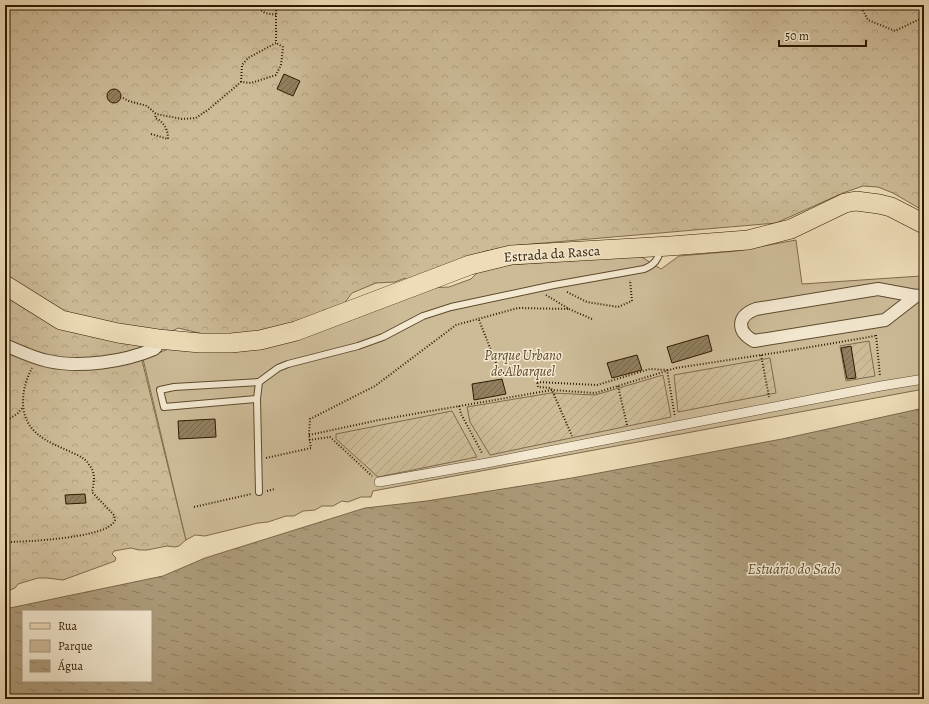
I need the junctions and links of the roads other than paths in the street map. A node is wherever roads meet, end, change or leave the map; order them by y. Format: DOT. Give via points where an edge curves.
graph roads {
  1 [pos="924,224"];
  2 [pos="661,246"];
  3 [pos="5,285"];
  4 [pos="920,295"];
  5 [pos="158,339"];
  6 [pos="5,345"];
  7 [pos="924,379"];
  8 [pos="259,382"];
  9 [pos="257,399"];
  10 [pos="379,482"];
  11 [pos="260,492"];
  1 -- 2 [label="main road, Estrada da Rasca" via="891,207 856,201 845,203 791,229 765,236 724,243"];
  2 -- 5 [label="main road, Estrada da Rasca" via="495,258 452,271 320,323 260,340 214,344"];
  2 -- 8 [label="lane" via="657,260 644,269 451,307 423,316 383,337 358,346 288,364"];
  3 -- 5 [label="main road, Estrada da Rasca" via="61,320"];
  4 -- 4 [label="street" via="878,289 756,309 748,312 742,319 742,328 746,336 754,340 885,320"];
  5 -- 6 [label="street" via="154,349 142,354 77,364 37,358"];
  7 -- 10 [label="street"];
  8 -- 9 [label="lane"];
  8 -- 9 [label="lane" via="160,390 164,407"];
  9 -- 11 [label="lane"];
}
